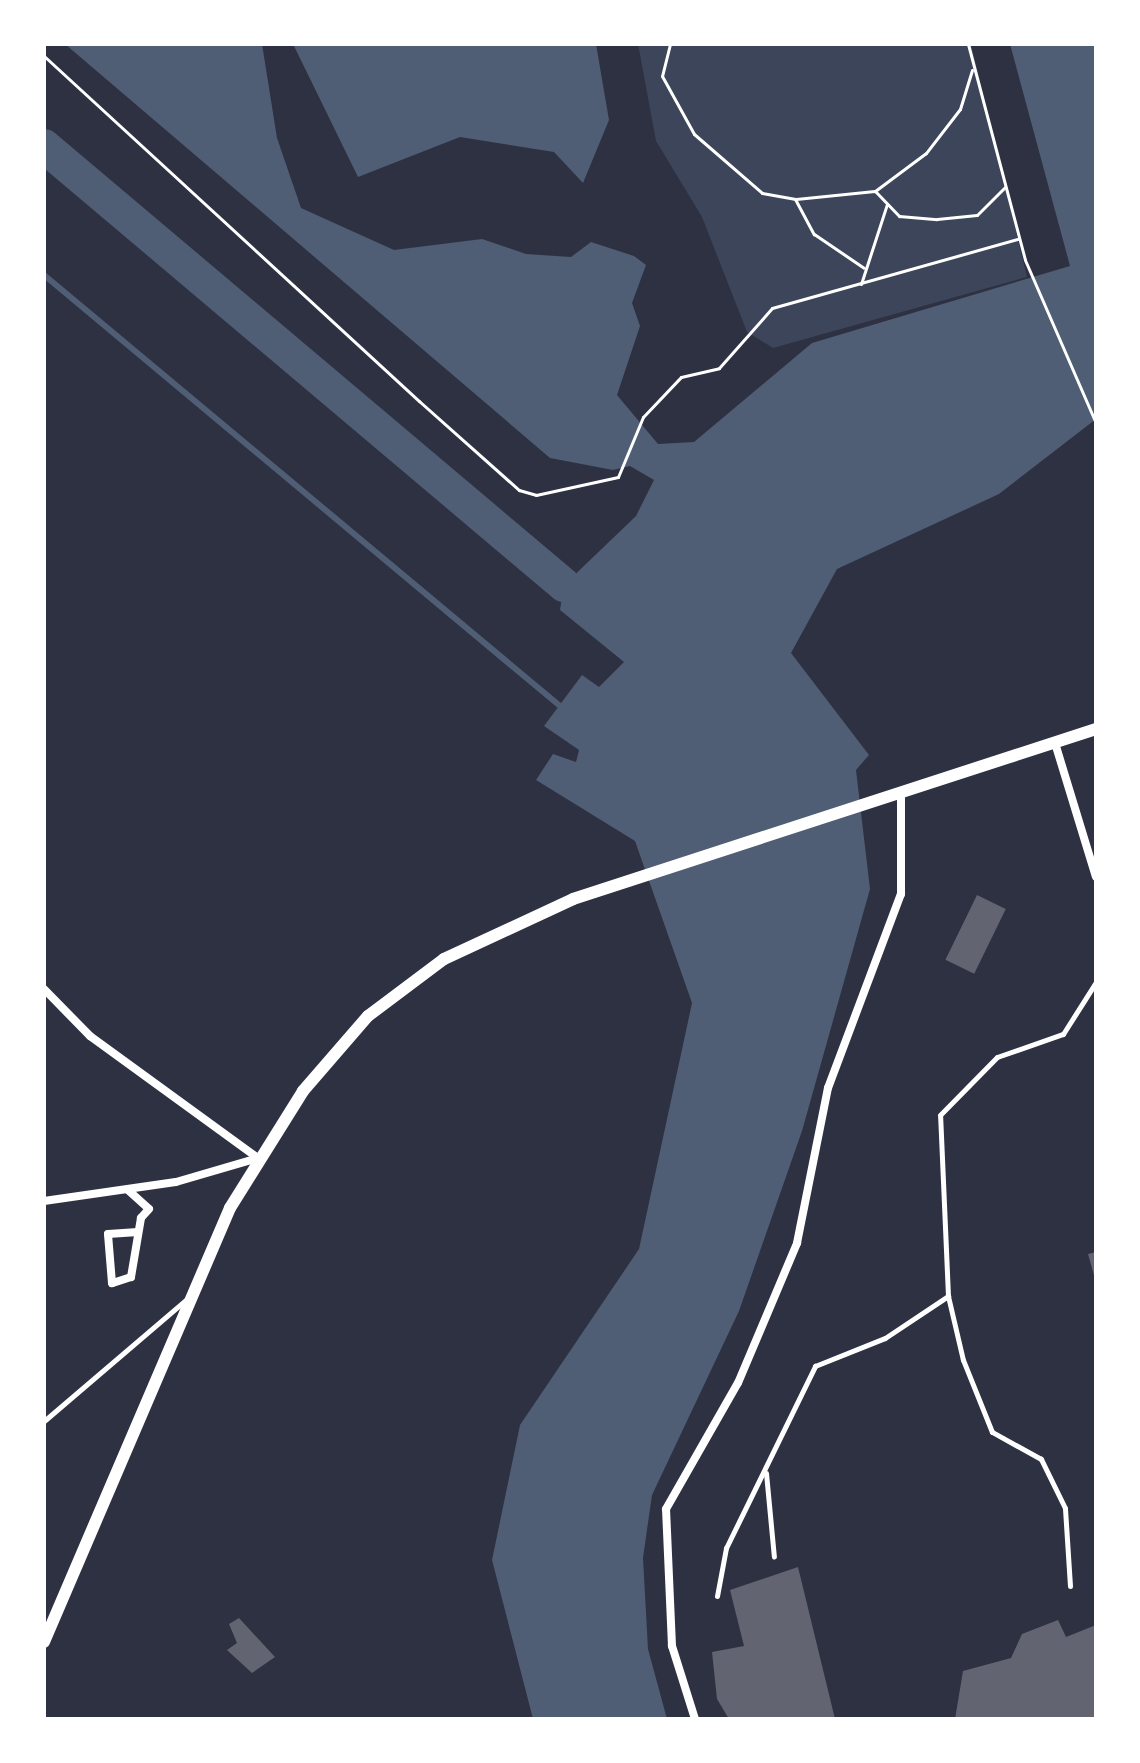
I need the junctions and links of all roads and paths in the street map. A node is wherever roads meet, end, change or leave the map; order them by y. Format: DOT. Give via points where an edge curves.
graph roads {
  1 [pos="670,44"];
  2 [pos="968,44"];
  3 [pos="44,56"];
  4 [pos="973,67"];
  5 [pos="1005,187"];
  6 [pos="875,191"];
  7 [pos="795,199"];
  8 [pos="887,204"];
  9 [pos="1018,239"];
  10 [pos="864,268"];
  11 [pos="861,284"];
  12 [pos="1096,423"];
  13 [pos="1096,729"];
  14 [pos="1055,743"];
  15 [pos="901,792"];
  16 [pos="1096,877"];
  17 [pos="1096,982"];
  18 [pos="44,989"];
  19 [pos="258,1158"];
  20 [pos="128,1190"];
  21 [pos="44,1201"];
  22 [pos="138,1232"];
  23 [pos="948,1296"];
  24 [pos="188,1299"];
  25 [pos="44,1421"];
  26 [pos="765,1472"];
  27 [pos="774,1557"];
  28 [pos="1070,1586"];
  29 [pos="717,1596"];
  30 [pos="44,1640"];
  31 [pos="695,1719"];
  1 -- 7 [label="path" via="662,76 694,134 762,193"];
  2 -- 4 [label="path"];
  3 -- 11 [label="path" via="519,490 536,495 618,477 643,417 681,377 719,368 772,308"];
  4 -- 5 [label="path"];
  4 -- 6 [label="path" via="960,109 926,153"];
  5 -- 8 [label="path" via="977,215 899,216"];
  5 -- 9 [label="path"];
  6 -- 7 [label="path"];
  6 -- 8 [label="path"];
  7 -- 10 [label="path" via="814,234"];
  8 -- 10 [label="path"];
  9 -- 11 [label="path"];
  9 -- 12 [label="path"];
  10 -- 11 [label="path"];
  13 -- 14 [label="street"];
  14 -- 15 [label="street"];
  14 -- 16 [label="street"];
  15 -- 19 [label="street" via="643,875 493,933 395,995 341,1044"];
  15 -- 31 [label="street" via="901,894 828,1088 797,1243 738,1383 666,1509 672,1646"];
  17 -- 23 [label="lane" via="1063,1034 997,1057 940,1115"];
  18 -- 19 [label="street" via="90,1036"];
  19 -- 20 [label="street"];
  19 -- 24 [label="street"];
  20 -- 21 [label="street"];
  20 -- 22 [label="street" via="149,1209"];
  22 -- 22 [label="street" via="131,1277 112,1283 108,1234"];
  23 -- 26 [label="lane" via="885,1338 815,1366"];
  23 -- 28 [label="lane" via="992,1432 1041,1459 1065,1508"];
  24 -- 25 [label="lane"];
  24 -- 30 [label="street"];
  26 -- 27 [label="lane"];
  26 -- 29 [label="lane" via="726,1548"];
}
